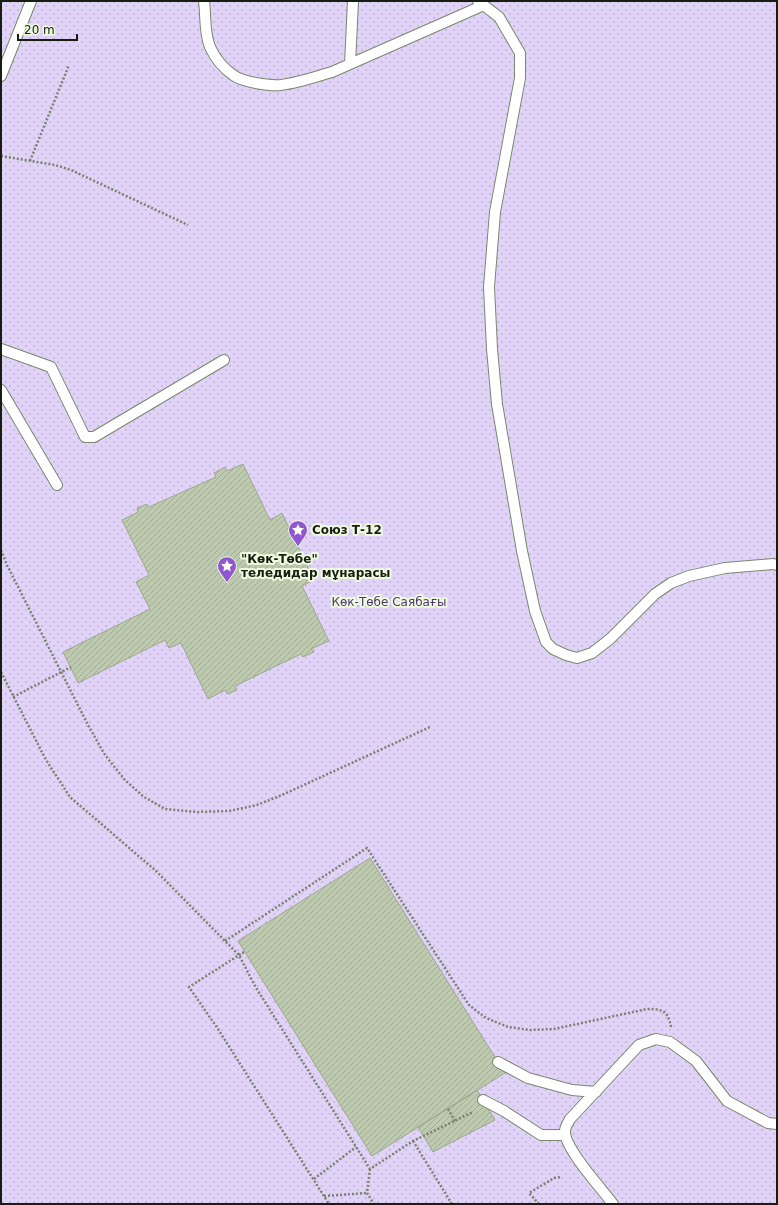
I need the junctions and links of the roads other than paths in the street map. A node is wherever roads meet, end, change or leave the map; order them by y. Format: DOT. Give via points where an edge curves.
graph roads {
  1 [pos="31,1"];
  2 [pos="204,1"];
  3 [pos="353,1"];
  4 [pos="481,3"];
  5 [pos="350,64"];
  6 [pos="1,76"];
  7 [pos="1,349"];
  8 [pos="224,360"];
  9 [pos="1,390"];
  10 [pos="57,485"];
  11 [pos="777,565"];
  12 [pos="498,1062"];
  13 [pos="596,1092"];
  14 [pos="483,1100"];
  15 [pos="777,1124"];
  16 [pos="565,1135"];
  17 [pos="613,1204"];
  1 -- 6 [label="lane"];
  2 -- 5 [label="lane" via="206,32 210,46 218,61 234,76 255,83 280,85 308,80"];
  3 -- 5 [label="lane"];
  4 -- 5 [label="lane"];
  4 -- 11 [label="lane" via="499,17 520,53 520,78 495,212 489,287 497,404 522,551 535,611 546,642 553,650 577,658 592,653 610,639 655,594 671,583 725,568"];
  7 -- 8 [label="lane" via="51,367 85,437 94,437"];
  9 -- 10 [label="lane"];
  12 -- 13 [label="lane" via="528,1078 572,1090"];
  13 -- 15 [label="lane" via="639,1045 656,1039 670,1042 696,1061 727,1101 768,1123"];
  13 -- 16 [label="lane" via="570,1119 564,1130"];
  14 -- 16 [label="lane" via="541,1135"];
  16 -- 17 [label="lane" via="566,1142"];
}
